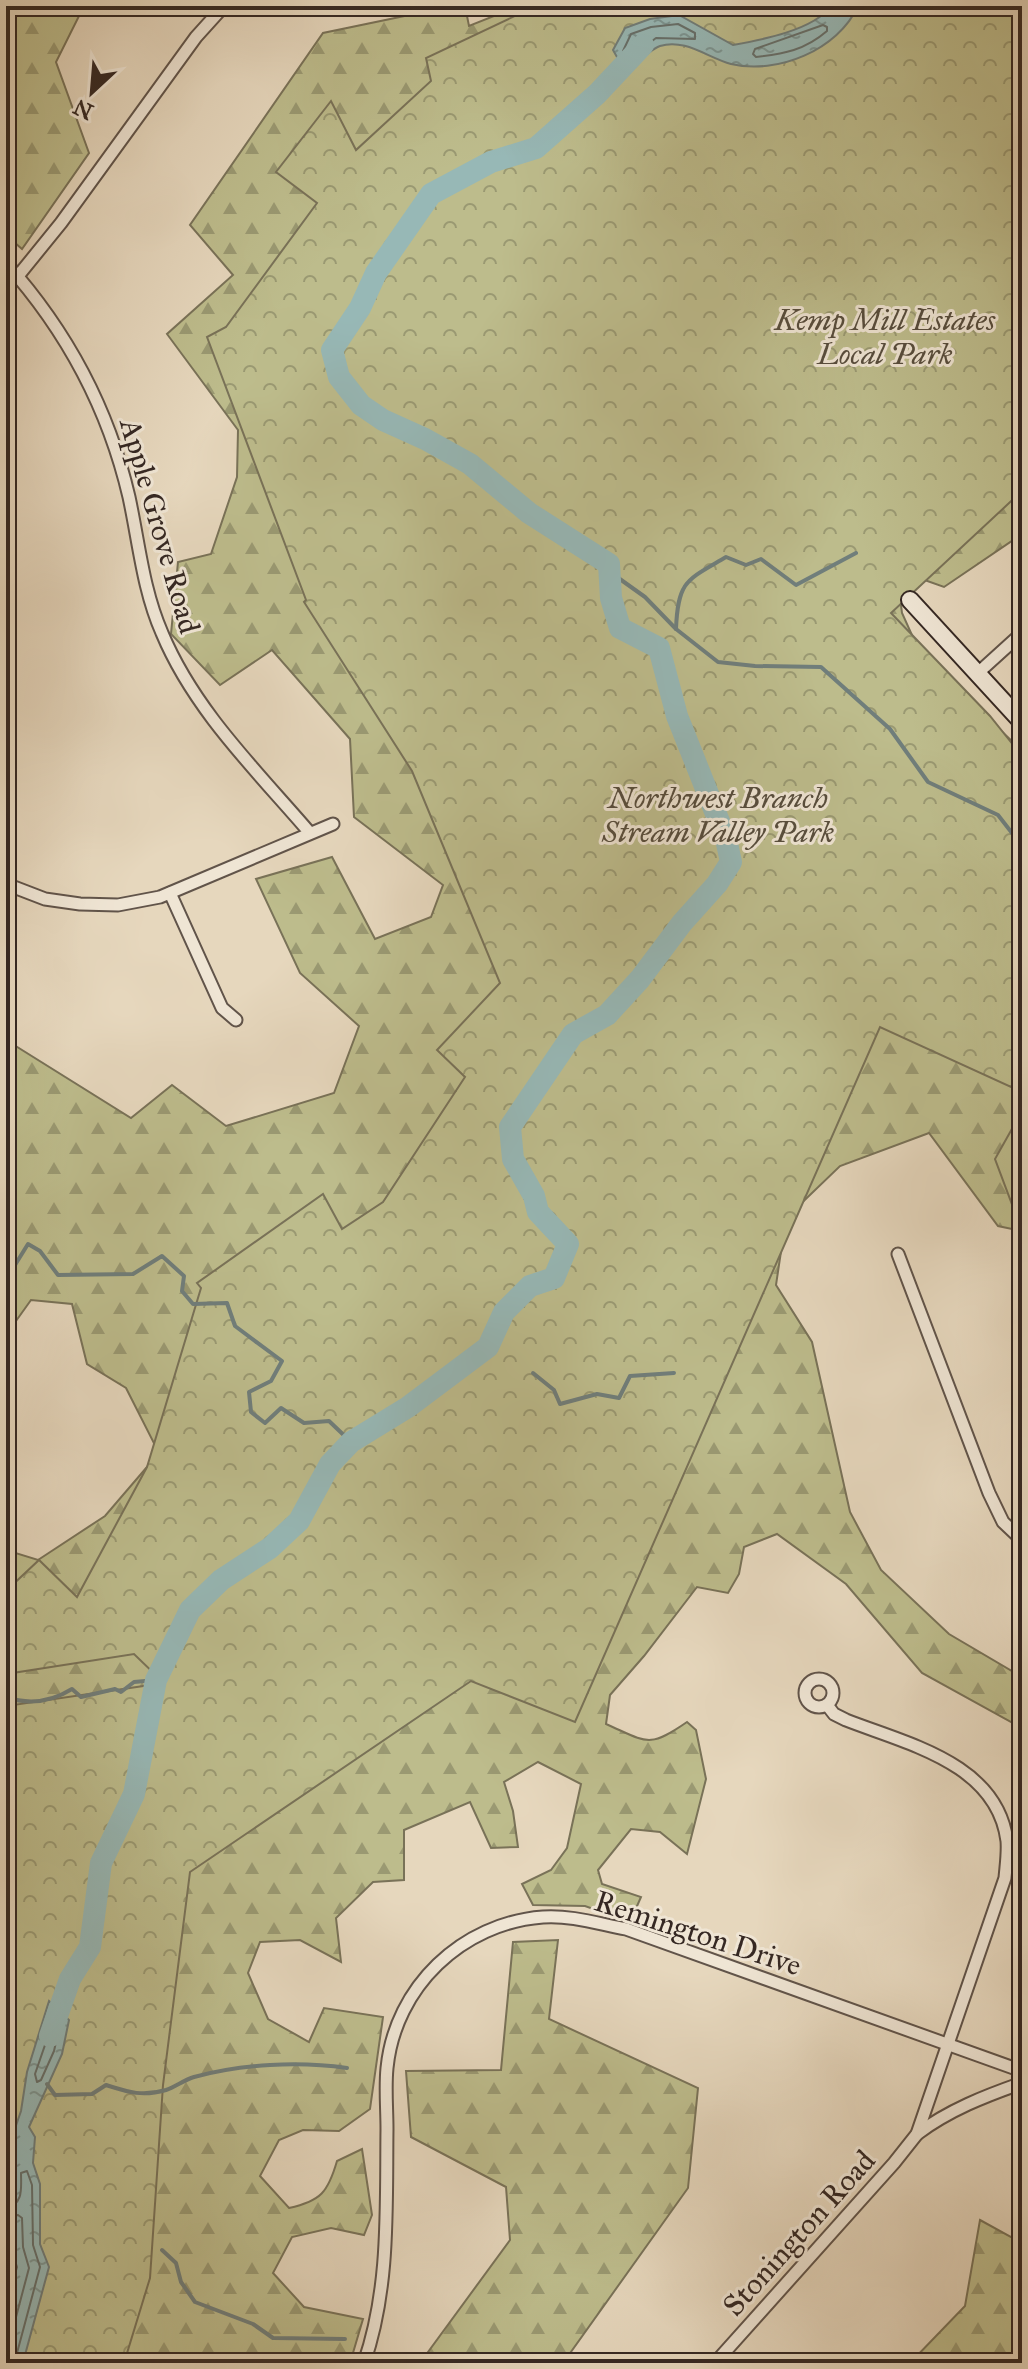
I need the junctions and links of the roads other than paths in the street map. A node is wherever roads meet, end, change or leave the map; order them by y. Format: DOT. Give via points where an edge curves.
graph roads {
  1 [pos="224,6"];
  2 [pos="6,263"];
  3 [pos="18,276"];
  4 [pos="910,600"];
  5 [pos="1022,633"];
  6 [pos="979,672"];
  7 [pos="1022,722"];
  8 [pos="333,824"];
  9 [pos="310,833"];
  10 [pos="6,884"];
  11 [pos="170,893"];
  12 [pos="236,1020"];
  13 [pos="898,1254"];
  14 [pos="1022,1540"];
  15 [pos="827,1705"];
  16 [pos="950,2045"];
  17 [pos="1022,2071"];
  18 [pos="1022,2083"];
  19 [pos="917,2134"];
  20 [pos="364,2363"];
  21 [pos="715,2363"];
  1 -- 3 [label="street"];
  2 -- 3 [label="street, Apple Grove Road"];
  3 -- 9 [label="street, Apple Grove Road" via="67,340 110,430 148,593 188,684"];
  4 -- 6 [label="street"];
  5 -- 6 [label="street"];
  6 -- 7 [label="street"];
  8 -- 9 [label="street"];
  9 -- 11 [label="street"];
  10 -- 11 [label="street" via="45,899 80,904 118,905"];
  11 -- 12 [label="street" via="222,1008"];
  13 -- 14 [label="street" via="989,1493 1003,1522"];
  15 -- 16 [label="street, Stonington Road" via="846,1720 966,1772 999,1812 1007,1841 1005,1878"];
  16 -- 17 [label="street, Remington Drive"];
  16 -- 19 [label="street, Stonington Road"];
  16 -- 20 [label="street, Remington Drive" via="626,1929 544,1917 504,1923 477,1935 427,1974 395,2033 387,2068 380,2303"];
  18 -- 19 [label="street, Stonington Road" via="981,2098"];
  19 -- 21 [label="street, Stonington Road"];
}
